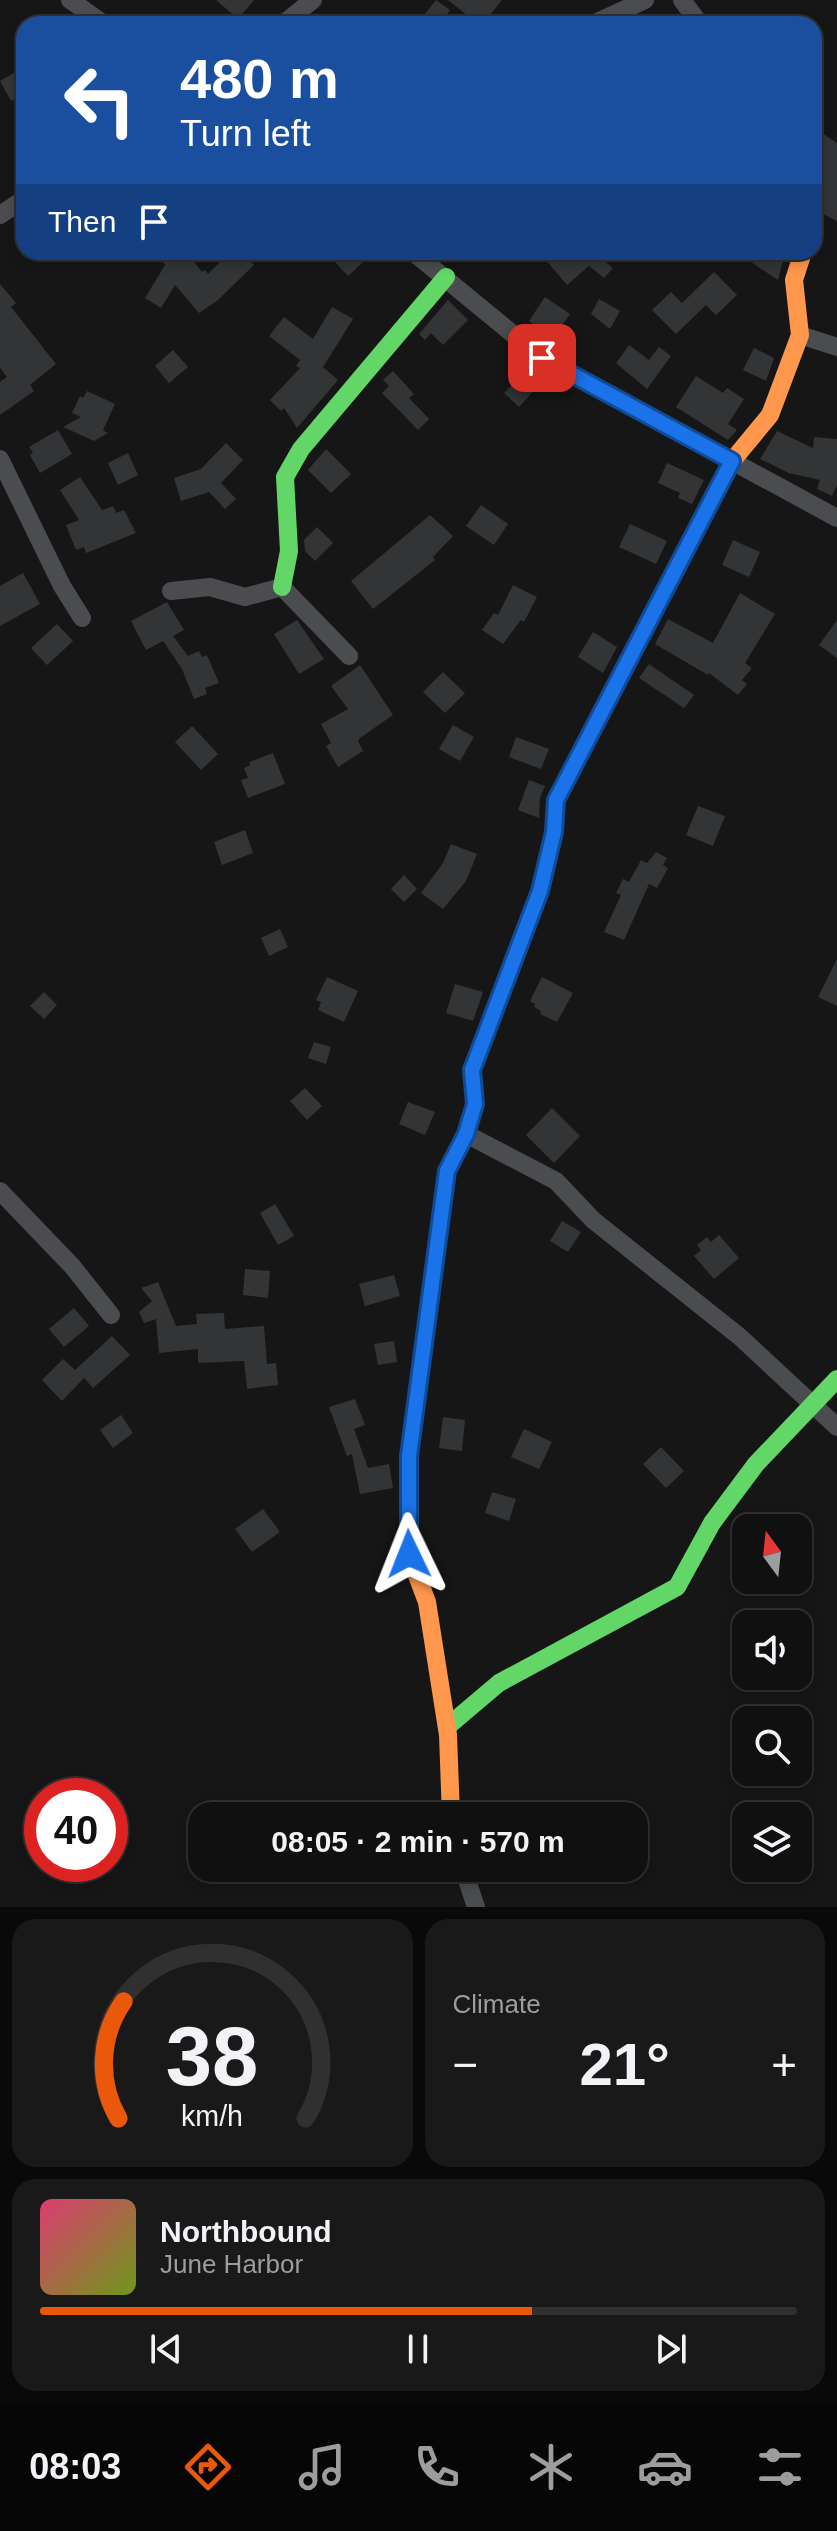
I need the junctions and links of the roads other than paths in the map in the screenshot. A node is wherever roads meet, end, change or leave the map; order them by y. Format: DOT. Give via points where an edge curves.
graph roads {
  1 [pos="70,0"];
  2 [pos="313,0"];
  3 [pos="645,0"];
  4 [pos="93,16"];
  5 [pos="299,16"];
  6 [pos="610,16"];
  7 [pos="424,260"];
  8 [pos="800,260"];
  9 [pos="446,277"];
  10 [pos="800,335"];
  11 [pos="837,347"];
  12 [pos="0,459"];
  13 [pos="732,461"];
  14 [pos="837,518"];
  15 [pos="282,587"];
  16 [pos="171,591"];
  17 [pos="82,618"];
  18 [pos="349,656"];
  19 [pos="466,1134"];
  20 [pos="0,1191"];
  21 [pos="111,1315"];
  22 [pos="837,1379"];
  23 [pos="811,1403"];
  24 [pos="837,1427"];
  25 [pos="447,1727"];
  26 [pos="450,1802"];
  27 [pos="468,1882"];
  28 [pos="476,1907"];
  1 -- 4 [label="street"];
  2 -- 5 [label="street"];
  3 -- 6 [label="street"];
  7 -- 9 [label="street"];
  8 -- 10 [label="street" via="794,280"];
  9 -- 13 [label="street" via="542,358"];
  9 -- 15 [label="street" via="301,449 285,477 289,551"];
  10 -- 11 [label="street"];
  10 -- 13 [label="street" via="770,415"];
  12 -- 17 [label="street"];
  13 -- 14 [label="street"];
  13 -- 19 [label="street" via="556,800 540,891 472,1070 475,1104"];
  15 -- 16 [label="street" via="245,597 210,587"];
  15 -- 18 [label="street"];
  19 -- 23 [label="street" via="556,1181 593,1220 740,1337"];
  19 -- 25 [label="street" via="447,1171 407,1497 409,1554 427,1602"];
  20 -- 21 [label="street"];
  22 -- 23 [label="street"];
  23 -- 24 [label="street"];
  23 -- 25 [label="street" via="712,1523 677,1587 499,1683"];
  25 -- 26 [label="street"];
  27 -- 28 [label="street"];
}
